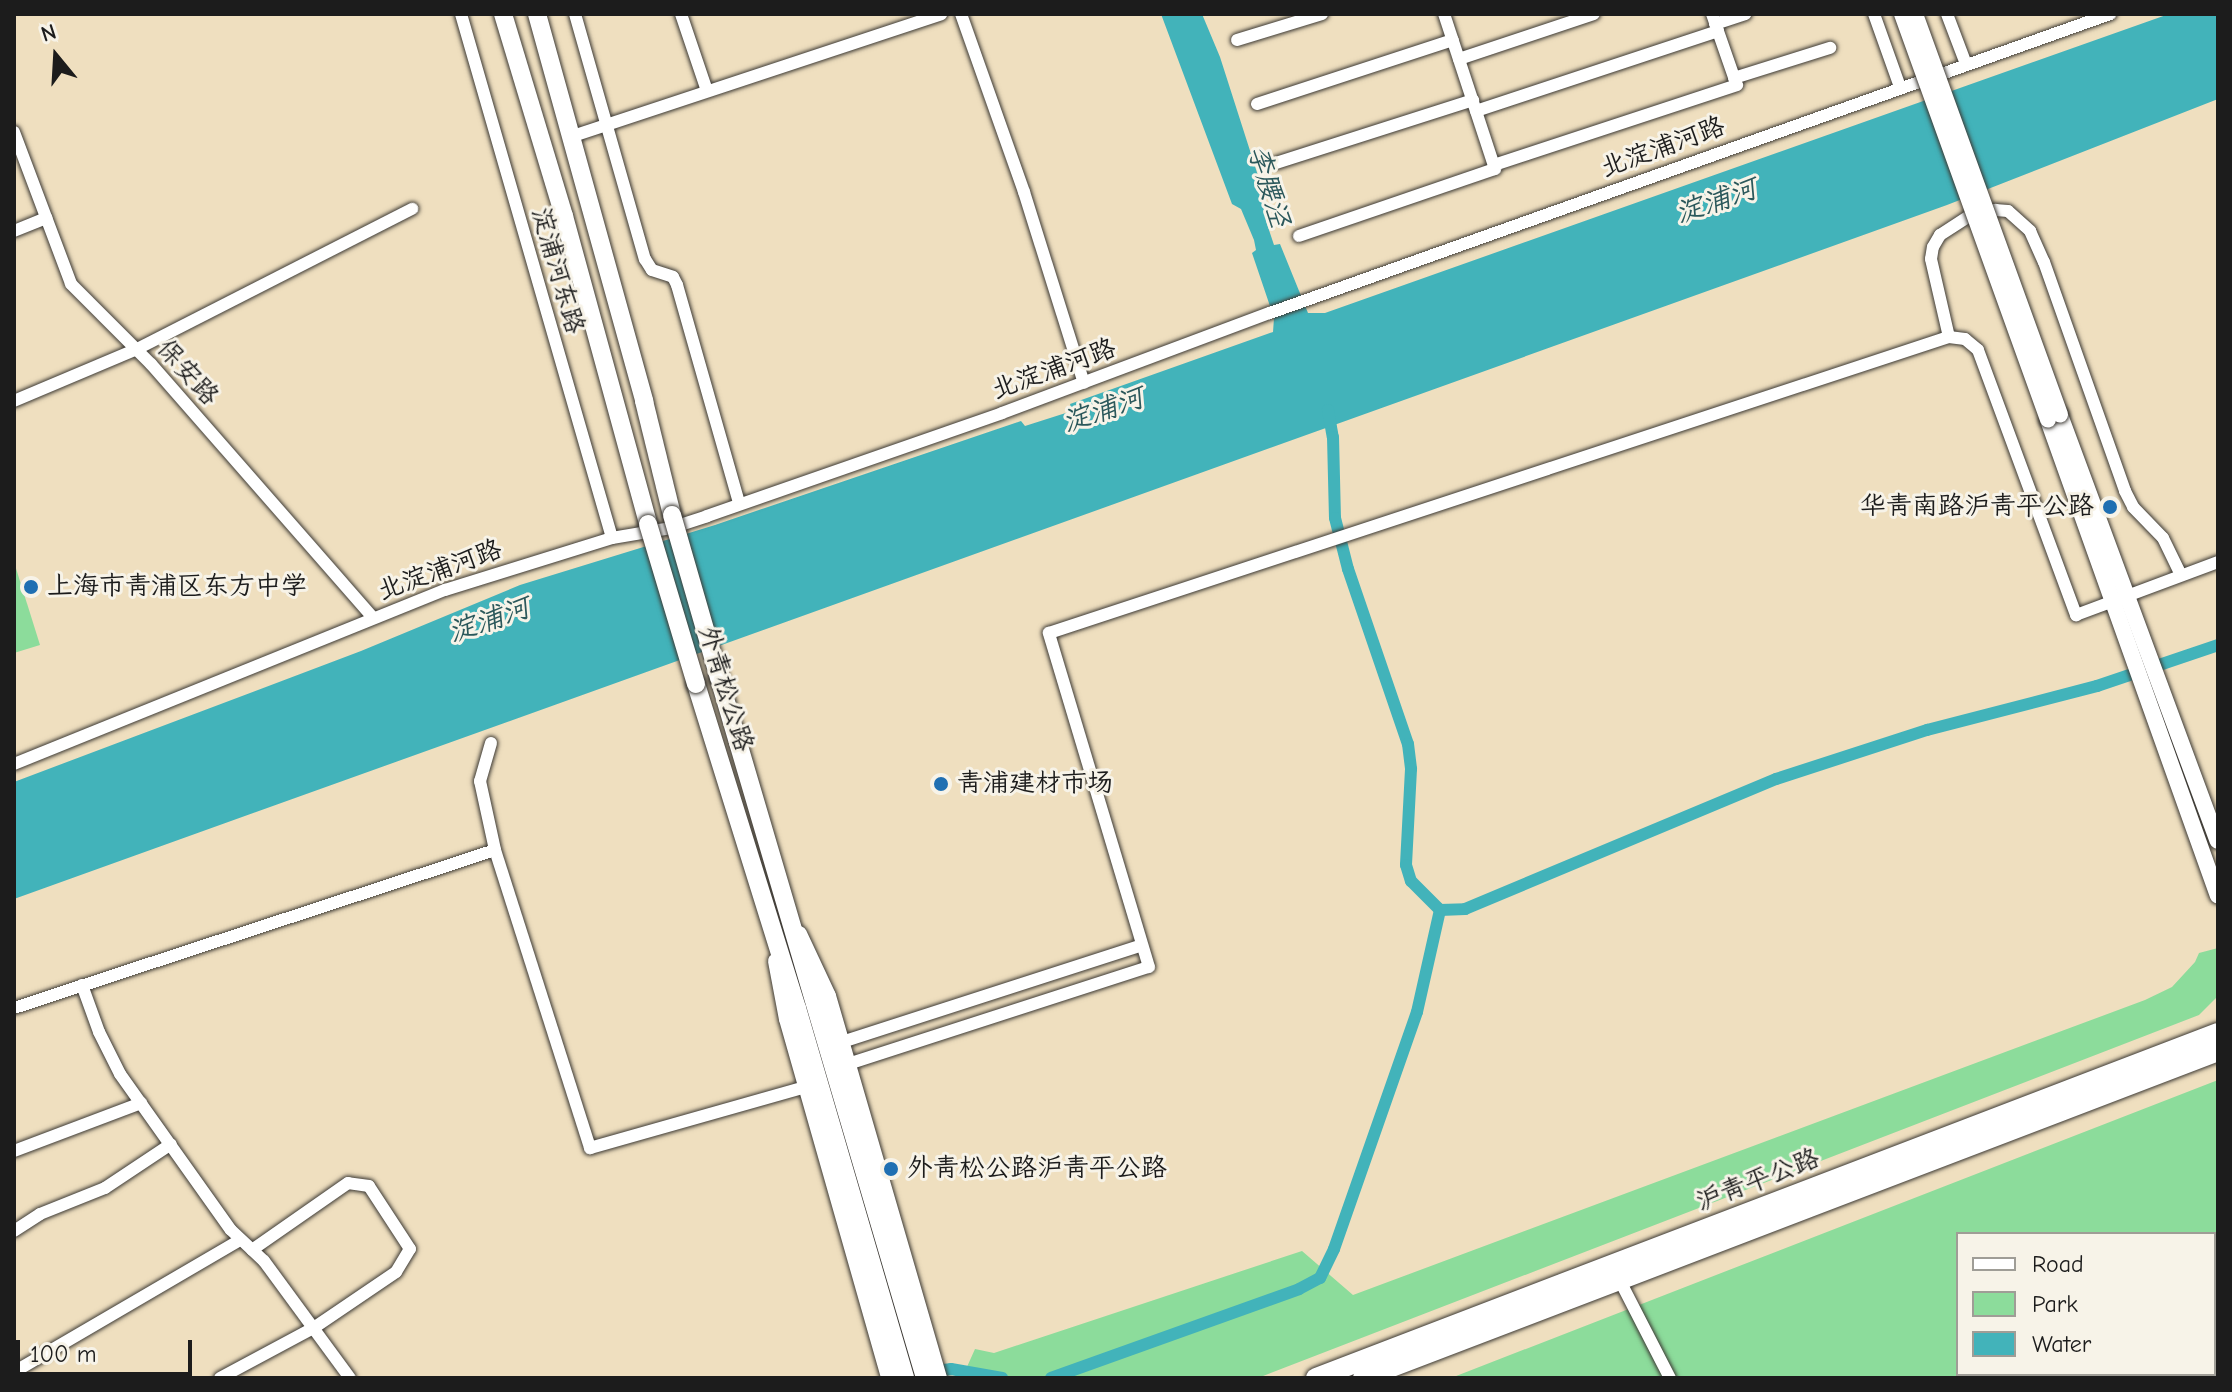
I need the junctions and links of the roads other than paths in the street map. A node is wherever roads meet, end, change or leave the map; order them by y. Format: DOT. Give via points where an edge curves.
graph roads {
  1 [pos="461,14"];
  2 [pos="503,14"];
  3 [pos="537,14"];
  4 [pos="575,14"];
  5 [pos="681,14"];
  6 [pos="941,14"];
  7 [pos="961,14"];
  8 [pos="1322,14"];
  9 [pos="1444,14"];
  10 [pos="1594,14"];
  11 [pos="1745,14"];
  12 [pos="1874,14"];
  13 [pos="1902,14"];
  14 [pos="1915,14"];
  15 [pos="1947,14"];
  16 [pos="2110,14"];
  17 [pos="1715,23"];
  18 [pos="1237,40"];
  19 [pos="1453,40"];
  20 [pos="1830,48"];
  21 [pos="1459,59"];
  22 [pos="1966,64"];
  23 [pos="1737,85"];
  24 [pos="1900,87"];
  25 [pos="707,91"];
  26 [pos="1257,104"];
  27 [pos="1474,105"];
  28 [pos="608,124"];
  29 [pos="14,132"];
  30 [pos="570,137"];
  31 [pos="1276,163"];
  32 [pos="1494,165"];
  33 [pos="412,209"];
  34 [pos="46,218"];
  35 [pos="14,231"];
  36 [pos="1299,236"];
  37 [pos="1949,337"];
  38 [pos="137,349"];
  39 [pos="1084,383"];
  40 [pos="14,401"];
  41 [pos="2054,418"];
  42 [pos="739,502"];
  43 [pos="612,538"];
  44 [pos="2218,562"];
  45 [pos="2181,575"];
  46 [pos="2122,599"];
  47 [pos="373,618"];
  48 [pos="2137,642"];
  49 [pos="491,743"];
  50 [pos="14,764"];
  51 [pos="2218,841"];
  52 [pos="495,850"];
  53 [pos="2218,896"];
  54 [pos="770,924"];
  55 [pos="794,926"];
  56 [pos="1142,945"];
  57 [pos="82,985"];
  58 [pos="14,1008"];
  59 [pos="2218,1033"];
  60 [pos="842,1042"];
  61 [pos="2218,1051"];
  62 [pos="848,1064"];
  63 [pos="805,1087"];
  64 [pos="141,1103"];
  65 [pos="171,1144"];
  66 [pos="14,1151"];
  67 [pos="14,1231"];
  68 [pos="240,1240"];
  69 [pos="875,1243"];
  70 [pos="252,1250"];
  71 [pos="1616,1272"];
  72 [pos="315,1327"];
  73 [pos="16,1372"];
  74 [pos="220,1378"];
  75 [pos="350,1378"];
  76 [pos="889,1378"];
  77 [pos="905,1378"];
  78 [pos="925,1378"];
  79 [pos="939,1378"];
  80 [pos="1316,1378"];
  81 [pos="1363,1378"];
  82 [pos="1670,1378"];
  1 -- 43 [label="street, 淀浦河东路"];
  2 -- 54 [label="main road, 外青松公路, bridge" via="648,524"];
  3 -- 30 [label="main road, 外青松公路"];
  4 -- 28 [label="street"];
  5 -- 25 [label="street"];
  6 -- 25 [label="street"];
  7 -- 39 [label="street"];
  8 -- 18 [label="street"];
  9 -- 19 [label="street"];
  10 -- 21 [label="street"];
  11 -- 17 [label="street"];
  12 -- 24 [label="street"];
  13 -- 41 [label="main road, bridge"];
  14 -- 41 [label="main road, bridge"];
  15 -- 22 [label="street"];
  16 -- 22 [label="street, 北淀浦河路"];
  17 -- 23 [label="street"];
  17 -- 27 [label="street"];
  19 -- 21 [label="street"];
  19 -- 26 [label="street"];
  20 -- 23 [label="street"];
  21 -- 27 [label="street"];
  22 -- 24 [label="street, 北淀浦河路"];
  23 -- 32 [label="street"];
  24 -- 39 [label="street, 北淀浦河路"];
  25 -- 28 [label="street"];
  27 -- 31 [label="street"];
  27 -- 32 [label="street"];
  28 -- 30 [label="street"];
  28 -- 42 [label="street" via="645,259 652,270 673,277 677,285"];
  29 -- 34 [label="street, 保安路"];
  30 -- 55 [label="main road, 外青松公路, bridge" via="672,515"];
  32 -- 36 [label="street" via="1495,169"];
  33 -- 38 [label="street"];
  34 -- 35 [label="street"];
  34 -- 38 [label="street, 保安路" via="71,284"];
  37 -- 45 [label="street" via="1931,259 1933,247 1940,235 1971,215 2008,211 2030,231 2044,262 2125,491 2163,538"];
  37 -- 46 [label="street" via="1965,339 1978,350 2076,615"];
  37 -- 56 [label="street" via="1049,633"];
  38 -- 40 [label="street"];
  38 -- 47 [label="street, 保安路"];
  39 -- 42 [label="street, 北淀浦河路"];
  41 -- 46 [label="main road"];
  42 -- 43 [label="street, 北淀浦河路" via="671,528"];
  43 -- 47 [label="street, 北淀浦河路"];
  44 -- 45 [label="street"];
  45 -- 46 [label="street"];
  46 -- 48 [label="main road"];
  47 -- 50 [label="street, 北淀浦河路"];
  48 -- 51 [label="main road" via="2165,695"];
  48 -- 53 [label="main road" via="2148,699"];
  49 -- 52 [label="street" via="480,781"];
  52 -- 57 [label="street"];
  52 -- 63 [label="street" via="590,1148"];
  54 -- 63 [label="main road"];
  54 -- 69 [label="main road, 外青松公路"];
  55 -- 60 [label="main road" via="820,974"];
  55 -- 69 [label="main road, 外青松公路"];
  56 -- 60 [label="street"];
  56 -- 62 [label="street" via="1149,967"];
  57 -- 58 [label="street"];
  57 -- 64 [label="street" via="108,1054"];
  59 -- 71 [label="highway, 沪青平公路"];
  60 -- 62 [label="main road"];
  61 -- 71 [label="highway, 沪青平公路"];
  62 -- 79 [label="main road"];
  63 -- 76 [label="main road"];
  64 -- 65 [label="street"];
  64 -- 66 [label="street"];
  65 -- 67 [label="street" via="105,1188 40,1214"];
  65 -- 68 [label="street"];
  68 -- 70 [label="street"];
  68 -- 73 [label="street"];
  69 -- 77 [label="main road, 外青松公路"];
  69 -- 78 [label="main road, 外青松公路"];
  70 -- 72 [label="street"];
  70 -- 72 [label="street" via="348,1183 369,1186 410,1249 396,1272"];
  71 -- 80 [label="highway, 沪青平公路"];
  71 -- 81 [label="highway, 沪青平公路"];
  71 -- 82 [label="street"];
  72 -- 74 [label="street"];
  72 -- 75 [label="street"];
}
